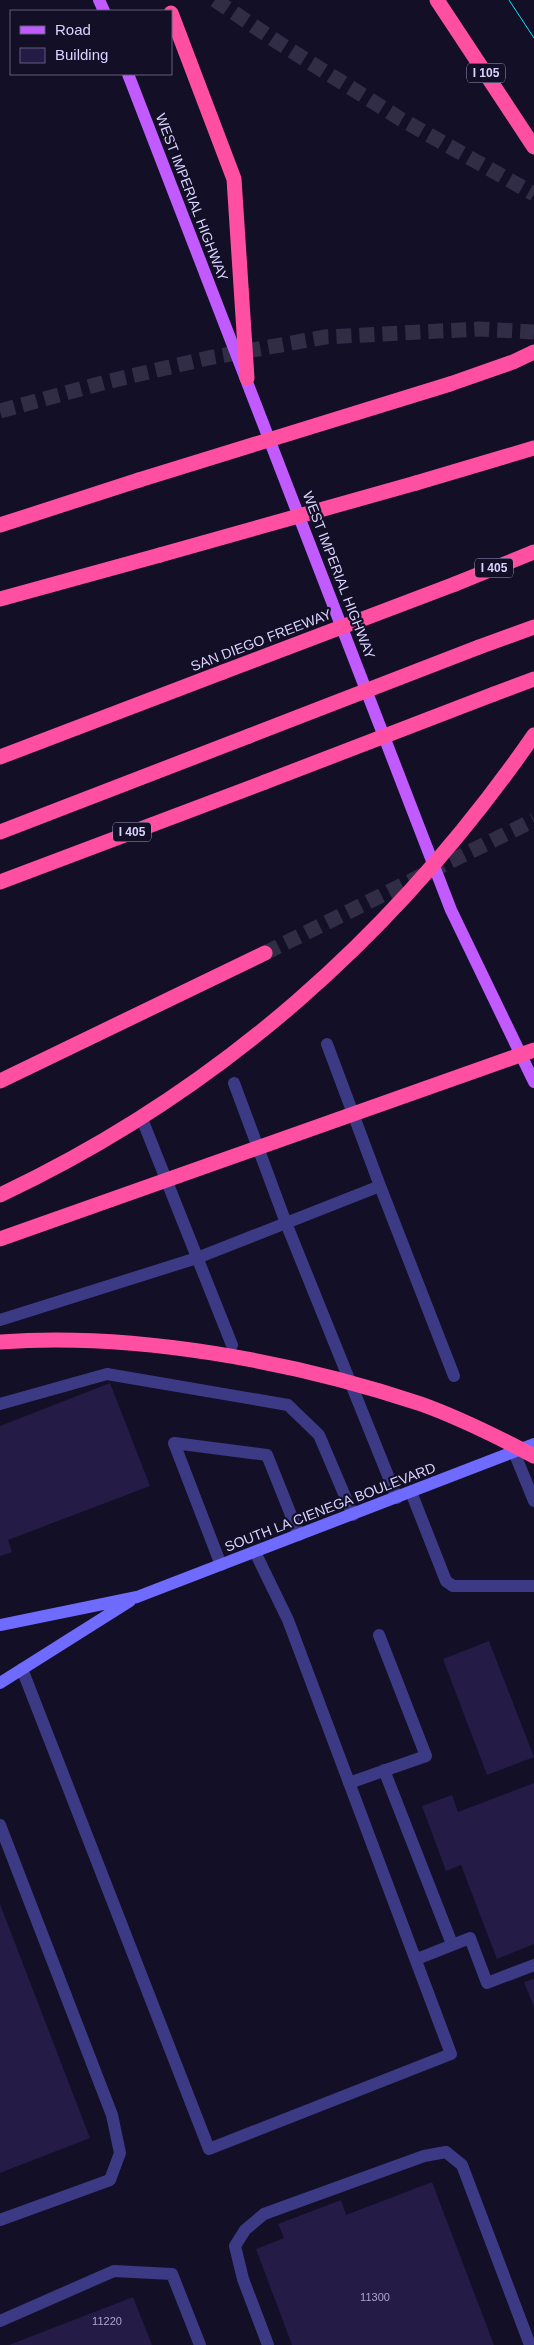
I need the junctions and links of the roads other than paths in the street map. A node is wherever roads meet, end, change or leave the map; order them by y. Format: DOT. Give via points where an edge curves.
graph roads {
  1 [pos="437,0"];
  2 [pos="172,15"];
  3 [pos="128,75"];
  4 [pos="534,147"];
  5 [pos="534,352"];
  6 [pos="247,378"];
  7 [pos="534,448"];
  8 [pos="0,525"];
  9 [pos="534,552"];
  10 [pos="0,600"];
  11 [pos="534,627"];
  12 [pos="534,679"];
  13 [pos="534,735"];
  14 [pos="0,758"];
  15 [pos="0,832"];
  16 [pos="0,882"];
  17 [pos="265,953"];
  18 [pos="327,1044"];
  19 [pos="534,1050"];
  20 [pos="0,1081"];
  21 [pos="534,1082"];
  22 [pos="234,1083"];
  23 [pos="144,1124"];
  24 [pos="380,1186"];
  25 [pos="0,1195"];
  26 [pos="286,1223"];
  27 [pos="0,1240"];
  28 [pos="197,1258"];
  29 [pos="0,1320"];
  30 [pos="0,1342"];
  31 [pos="232,1345"];
  32 [pos="454,1376"];
  33 [pos="0,1404"];
  34 [pos="534,1444"];
  35 [pos="514,1452"];
  36 [pos="534,1456"];
  37 [pos="411,1492"];
  38 [pos="396,1498"];
  39 [pos="534,1501"];
  40 [pos="353,1514"];
  41 [pos="299,1535"];
  42 [pos="255,1552"];
  43 [pos="221,1564"];
  44 [pos="534,1586"];
  45 [pos="137,1597"];
  46 [pos="0,1625"];
  47 [pos="379,1635"];
  48 [pos="22,1669"];
  49 [pos="0,1683"];
  50 [pos="384,1770"];
  51 [pos="349,1783"];
  52 [pos="0,1825"];
  53 [pos="452,1944"];
  54 [pos="417,1959"];
  55 [pos="534,1965"];
  56 [pos="0,2220"];
  57 [pos="0,2321"];
  58 [pos="200,2345"];
  59 [pos="268,2345"];
  60 [pos="530,2345"];
  1 -- 4 [label="highway, I 105"];
  2 -- 6 [label="highway" via="234,179"];
  3 -- 6 [label="main road, WEST IMPERIAL HIGHWAY"];
  5 -- 8 [label="highway, bridge" via="450,384"];
  6 -- 21 [label="main road, WEST IMPERIAL HIGHWAY" via="451,910"];
  7 -- 10 [label="highway, bridge"];
  9 -- 14 [label="highway, SAN DIEGO FREEWAY / I 405, bridge"];
  11 -- 15 [label="highway, bridge"];
  12 -- 16 [label="highway, I 405, bridge"];
  13 -- 25 [label="highway, bridge" via="448,850 384,919 286,1013 167,1101"];
  17 -- 20 [label="highway"];
  18 -- 24 [label="lane"];
  19 -- 27 [label="highway, bridge"];
  22 -- 26 [label="lane"];
  23 -- 28 [label="lane"];
  24 -- 26 [label="lane"];
  24 -- 32 [label="lane"];
  26 -- 28 [label="lane"];
  26 -- 38 [label="lane"];
  28 -- 29 [label="lane"];
  28 -- 31 [label="lane"];
  30 -- 36 [label="highway, bridge" via="103,1341 257,1361 421,1404"];
  33 -- 40 [label="lane" via="106,1374 288,1405 319,1435"];
  34 -- 35 [label="main road, SOUTH LA CIENEGA BOULEVARD"];
  35 -- 37 [label="main road, SOUTH LA CIENEGA BOULEVARD"];
  35 -- 39 [label="lane"];
  37 -- 38 [label="main road, SOUTH LA CIENEGA BOULEVARD"];
  37 -- 44 [label="lane" via="446,1582 453,1586"];
  38 -- 40 [label="main road, SOUTH LA CIENEGA BOULEVARD"];
  40 -- 41 [label="main road, SOUTH LA CIENEGA BOULEVARD"];
  41 -- 42 [label="main road, SOUTH LA CIENEGA BOULEVARD"];
  41 -- 43 [label="lane" via="267,1455 174,1443"];
  42 -- 43 [label="main road, SOUTH LA CIENEGA BOULEVARD"];
  42 -- 51 [label="lane" via="288,1620"];
  43 -- 45 [label="main road, SOUTH LA CIENEGA BOULEVARD"];
  45 -- 46 [label="main road, SOUTH LA CIENEGA BOULEVARD"];
  45 -- 48 [label="main road, SOUTH LA CIENEGA BOULEVARD"];
  47 -- 50 [label="lane" via="426,1756"];
  48 -- 49 [label="main road, SOUTH LA CIENEGA BOULEVARD"];
  48 -- 54 [label="lane" via="209,2149 451,2054"];
  50 -- 51 [label="lane"];
  50 -- 53 [label="lane"];
  51 -- 54 [label="lane"];
  52 -- 56 [label="lane" via="112,2115 120,2153 110,2180"];
  53 -- 54 [label="lane"];
  53 -- 55 [label="lane" via="470,1938 487,1983"];
  57 -- 58 [label="lane" via="114,2271 172,2274"];
  59 -- 60 [label="lane" via="243,2278 235,2246 245,2230 264,2214 424,2156 446,2152 462,2165"];
}
